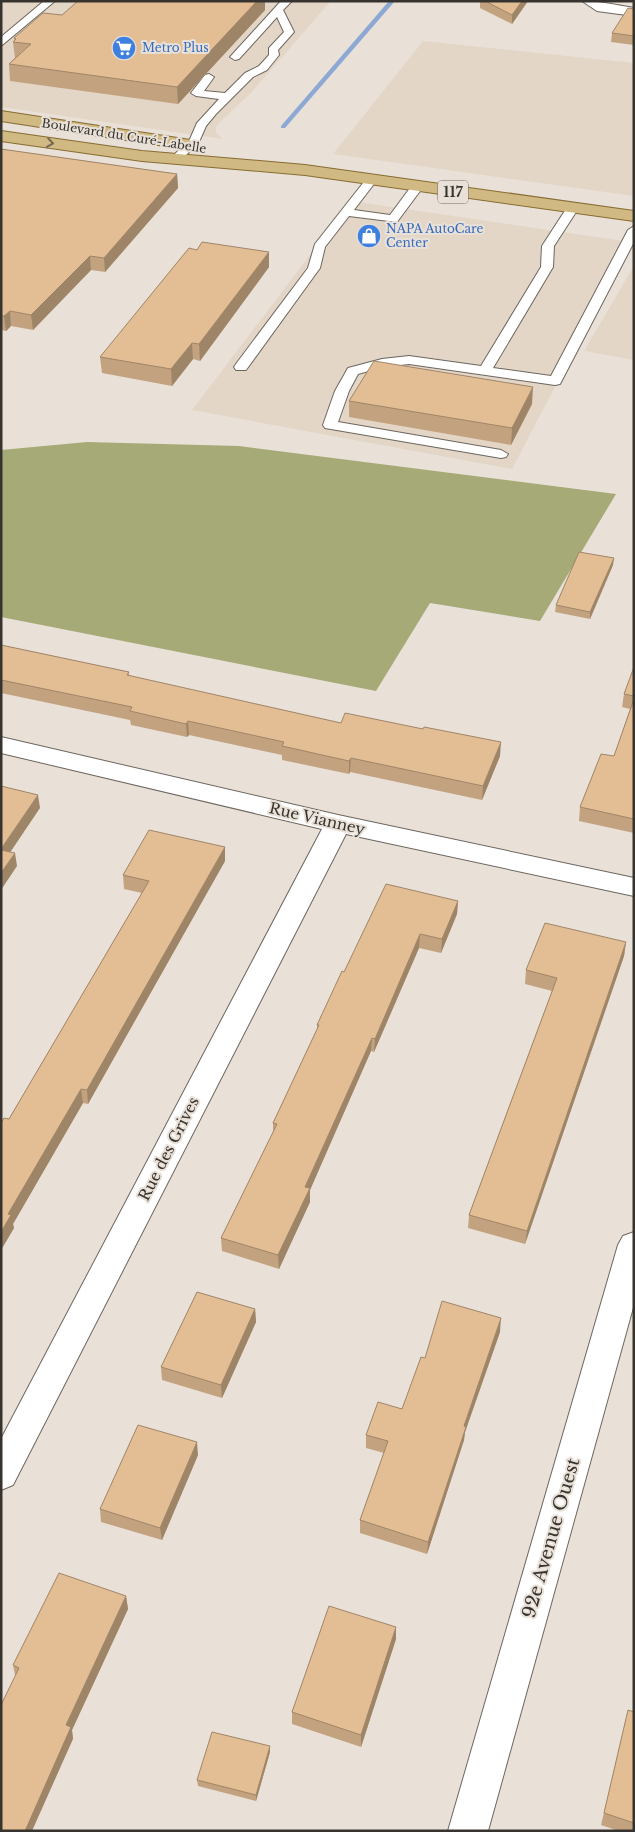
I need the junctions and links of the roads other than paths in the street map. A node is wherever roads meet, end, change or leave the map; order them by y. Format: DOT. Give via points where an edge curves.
graph roads {
  1 [pos="50,1"];
  2 [pos="589,1"];
  3 [pos="283,5"];
  4 [pos="634,12"];
  5 [pos="1,43"];
  6 [pos="235,57"];
  7 [pos="209,78"];
  8 [pos="229,97"];
  9 [pos="3,115"];
  10 [pos="1,136"];
  11 [pos="190,146"];
  12 [pos="176,159"];
  13 [pos="305,170"];
  14 [pos="371,180"];
  15 [pos="417,187"];
  16 [pos="572,209"];
  17 [pos="346,212"];
  18 [pos="601,213"];
  19 [pos="634,216"];
  20 [pos="634,221"];
  21 [pos="634,230"];
  22 [pos="241,367"];
  23 [pos="485,370"];
  24 [pos="501,454"];
  25 [pos="1,745"];
  26 [pos="338,824"];
  27 [pos="634,887"];
  28 [pos="634,1246"];
  29 [pos="1,1474"];
  30 [pos="468,1831"];
  1 -- 5 [label="lane"];
  2 -- 4 [label="street" via="602,8"];
  3 -- 6 [label="lane"];
  3 -- 8 [label="lane" via="289,32 273,50 274,55"];
  7 -- 8 [label="lane" via="196,93"];
  8 -- 11 [label="lane" via="201,125 198,137"];
  9 -- 11 [label="main road, Boulevard du Curé-Labelle / 117"];
  10 -- 12 [label="main road, Boulevard du Curé-Labelle / 117, one-way"];
  11 -- 12 [label="lane"];
  11 -- 13 [label="main road, Boulevard du Curé-Labelle / 117"];
  12 -- 13 [label="main road, Boulevard du Curé-Labelle / 117"];
  13 -- 14 [label="main road, Boulevard du Curé-Labelle / 117"];
  14 -- 15 [label="main road, Boulevard du Curé-Labelle / 117"];
  14 -- 17 [label="lane"];
  15 -- 16 [label="main road, Boulevard du Curé-Labelle / 117"];
  15 -- 17 [label="lane" via="393,219"];
  16 -- 18 [label="main road, Boulevard du Curé-Labelle / 117"];
  16 -- 23 [label="lane" via="548,246 547,267"];
  17 -- 22 [label="lane" via="319,247 314,268"];
  18 -- 19 [label="main road, Boulevard du Curé-Labelle / 117"];
  18 -- 20 [label="main road, Boulevard du Curé-Labelle / 117"];
  21 -- 23 [label="lane" via="555,381"];
  23 -- 24 [label="lane" via="395,360 353,371 347,378 330,425"];
  25 -- 26 [label="street, Rue Vianney"];
  26 -- 27 [label="street, Rue Vianney"];
  26 -- 29 [label="street, Rue des Grives"];
  28 -- 30 [label="street, 92e Avenue Ouest"];
}
